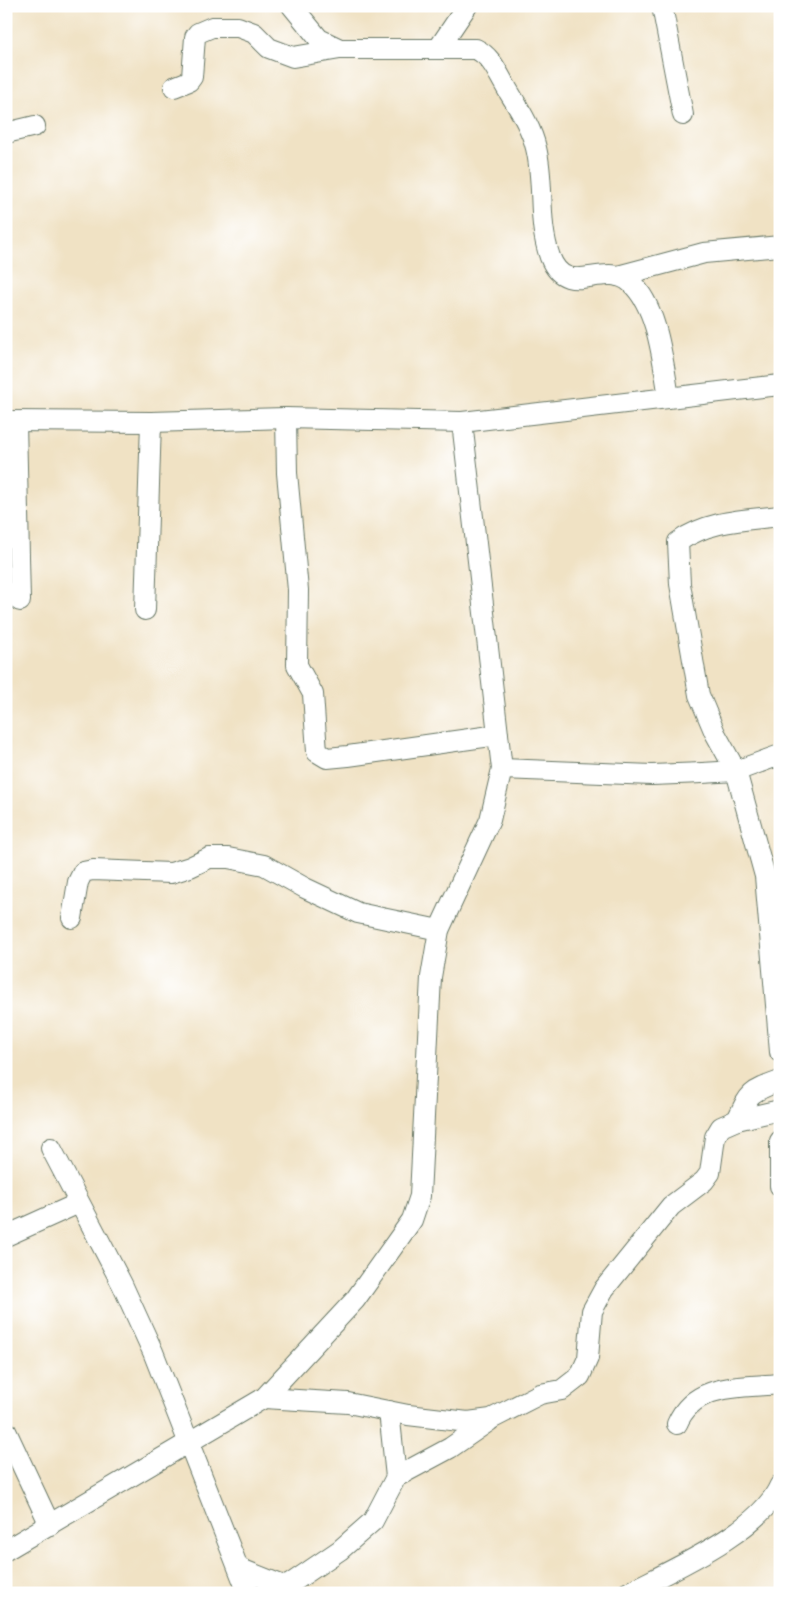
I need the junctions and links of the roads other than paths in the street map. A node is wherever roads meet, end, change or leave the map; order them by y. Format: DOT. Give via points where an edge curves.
graph roads {
  1 [pos="292,6"];
  2 [pos="467,6"];
  3 [pos="662,6"];
  4 [pos="340,49"];
  5 [pos="438,49"];
  6 [pos="174,87"];
  7 [pos="683,115"];
  8 [pos="35,126"];
  9 [pos="6,133"];
  10 [pos="780,246"];
  11 [pos="618,276"];
  12 [pos="780,384"];
  13 [pos="669,397"];
  14 [pos="286,418"];
  15 [pos="11,421"];
  16 [pos="151,422"];
  17 [pos="462,422"];
  18 [pos="780,516"];
  19 [pos="20,601"];
  20 [pos="145,610"];
  21 [pos="498,735"];
  22 [pos="780,755"];
  23 [pos="502,769"];
  24 [pos="736,771"];
  25 [pos="72,918"];
  26 [pos="439,930"];
  27 [pos="780,1052"];
  28 [pos="780,1081"];
  29 [pos="780,1110"];
  30 [pos="736,1120"];
  31 [pos="780,1141"];
  32 [pos="51,1148"];
  33 [pos="780,1186"];
  34 [pos="79,1203"];
  35 [pos="6,1236"];
  36 [pos="780,1384"];
  37 [pos="264,1398"];
  38 [pos="389,1411"];
  39 [pos="491,1420"];
  40 [pos="677,1424"];
  41 [pos="6,1431"];
  42 [pos="190,1443"];
  43 [pos="396,1477"];
  44 [pos="780,1485"];
  45 [pos="50,1525"];
  46 [pos="6,1550"];
  47 [pos="240,1569"];
  48 [pos="281,1590"];
  49 [pos="248,1593"];
  50 [pos="627,1593"];
  1 -- 4 [label="street" via="319,38"];
  2 -- 5 [label="street"];
  3 -- 7 [label="street"];
  4 -- 5 [label="street"];
  4 -- 6 [label="street" via="293,57 270,48 254,33 238,27 212,27 195,37 192,77"];
  5 -- 11 [label="street" via="476,49 489,58 530,130 539,166 542,231 557,272 566,278"];
  8 -- 9 [label="street"];
  10 -- 11 [label="street" via="704,253"];
  11 -- 13 [label="street" via="631,283 650,312"];
  12 -- 13 [label="street"];
  13 -- 17 [label="street"];
  14 -- 16 [label="street"];
  14 -- 17 [label="street"];
  14 -- 21 [label="street" via="287,473 298,590 297,665 313,694 317,752 327,758"];
  15 -- 16 [label="street"];
  15 -- 19 [label="street"];
  16 -- 20 [label="street"];
  17 -- 21 [label="street"];
  18 -- 24 [label="street" via="722,523 693,531 678,542 680,584 699,695"];
  21 -- 23 [label="street"];
  22 -- 24 [label="street"];
  23 -- 24 [label="street" via="652,775"];
  23 -- 26 [label="street" via="490,820"];
  24 -- 27 [label="street" via="765,876"];
  25 -- 26 [label="street" via="78,882 83,872 171,873 209,858 264,865 358,914"];
  26 -- 37 [label="street" via="431,977 420,1196 412,1220 355,1300"];
  28 -- 30 [label="street" via="757,1089 748,1096"];
  29 -- 30 [label="street"];
  30 -- 39 [label="street" via="721,1127 715,1137 710,1173 704,1181 671,1206 604,1289 592,1311 588,1358 580,1376 562,1390 540,1394"];
  31 -- 33 [label="street"];
  32 -- 34 [label="street"];
  34 -- 35 [label="street"];
  34 -- 42 [label="street" via="134,1309"];
  36 -- 40 [label="street" via="730,1388 694,1400 683,1411"];
  37 -- 38 [label="street" via="348,1403"];
  37 -- 42 [label="street"];
  38 -- 39 [label="street" via="468,1422"];
  38 -- 43 [label="street"];
  39 -- 43 [label="street" via="450,1448"];
  41 -- 45 [label="street"];
  42 -- 45 [label="street"];
  42 -- 47 [label="street"];
  43 -- 48 [label="street" via="373,1521 340,1550"];
  44 -- 50 [label="street" via="756,1517 708,1550"];
  45 -- 46 [label="street"];
  47 -- 48 [label="street"];
  47 -- 49 [label="street"];
}
